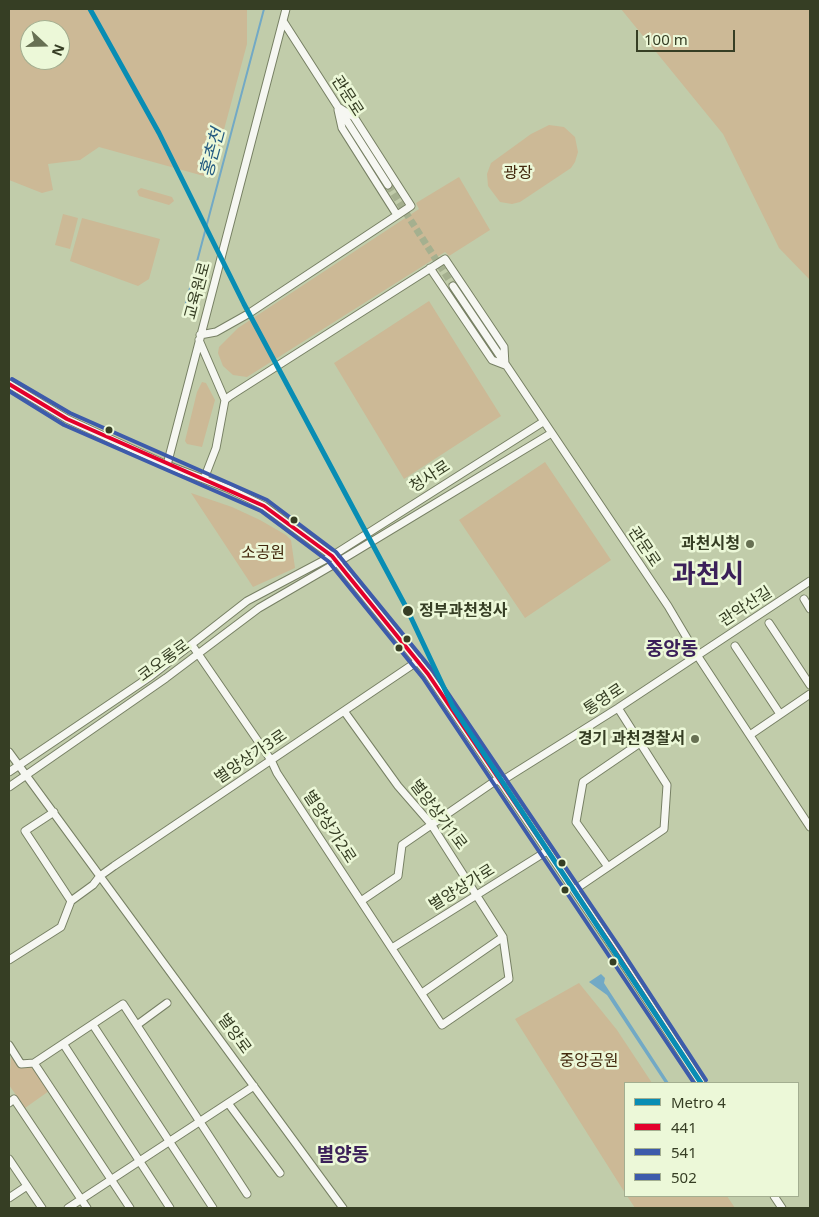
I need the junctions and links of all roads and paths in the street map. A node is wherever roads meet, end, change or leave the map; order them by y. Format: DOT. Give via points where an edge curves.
graph roads {
  1 [pos="286,9"];
  2 [pos="283,21"];
  3 [pos="338,107"];
  4 [pos="388,185"];
  5 [pos="397,215"];
  6 [pos="430,268"];
  7 [pos="453,286"];
  8 [pos="200,338"];
  9 [pos="505,365"];
  10 [pos="9,384"];
  11 [pos="226,400"];
  12 [pos="543,422"];
  13 [pos="550,434"];
  14 [pos="168,465"];
  15 [pos="204,478"];
  16 [pos="332,556"];
  17 [pos="338,562"];
  18 [pos="810,581"];
  19 [pos="804,599"];
  20 [pos="810,609"];
  21 [pos="769,623"];
  22 [pos="192,644"];
  23 [pos="735,646"];
  24 [pos="200,654"];
  25 [pos="697,655"];
  26 [pos="418,662"];
  27 [pos="810,685"];
  28 [pos="810,694"];
  29 [pos="618,708"];
  30 [pos="344,711"];
  31 [pos="780,714"];
  32 [pos="750,735"];
  33 [pos="640,743"];
  34 [pos="9,752"];
  35 [pos="271,760"];
  36 [pos="19,765"];
  37 [pos="9,772"];
  38 [pos="27,775"];
  39 [pos="499,781"];
  40 [pos="9,787"];
  41 [pos="54,812"];
  42 [pos="431,824"];
  43 [pos="810,827"];
  44 [pos="547,850"];
  45 [pos="608,867"];
  46 [pos="100,876"];
  47 [pos="574,890"];
  48 [pos="477,894"];
  49 [pos="71,901"];
  50 [pos="361,901"];
  51 [pos="503,937"];
  52 [pos="392,948"];
  53 [pos="9,960"];
  54 [pos="422,993"];
  55 [pos="166,1003"];
  56 [pos="93,1025"];
  57 [pos="137,1025"];
  58 [pos="442,1025"];
  59 [pos="9,1044"];
  60 [pos="64,1045"];
  61 [pos="11,1054"];
  62 [pos="34,1063"];
  63 [pos="700,1082"];
  64 [pos="254,1086"];
  65 [pos="11,1101"];
  66 [pos="228,1103"];
  67 [pos="200,1121"];
  68 [pos="170,1141"];
  69 [pos="9,1159"];
  70 [pos="140,1160"];
  71 [pos="280,1173"];
  72 [pos="110,1180"];
  73 [pos="27,1186"];
  74 [pos="247,1194"];
  75 [pos="775,1197"];
  76 [pos="9,1198"];
  77 [pos="81,1199"];
  78 [pos="42,1208"];
  79 [pos="68,1208"];
  80 [pos="87,1208"];
  81 [pos="130,1208"];
  82 [pos="170,1208"];
  83 [pos="213,1208"];
  84 [pos="343,1208"];
  85 [pos="782,1208"];
  1 -- 2 [label="street, 교육원로"];
  2 -- 3 [label="street, 관문로"];
  2 -- 8 [label="street, 교육원로"];
  3 -- 4 [label="street, 관문로"];
  3 -- 5 [label="street" via="342,128"];
  3 -- 5 [label="street" via="354,117 411,206"];
  5 -- 8 [label="street" via="248,314"];
  6 -- 9 [label="street" via="492,360"];
  6 -- 9 [label="street" via="445,259 504,347"];
  6 -- 11 [label="street"];
  7 -- 9 [label="street, 관문로"];
  8 -- 11 [label="street"];
  8 -- 14 [label="street, 교육원로"];
  9 -- 12 [label="street, 관문로"];
  10 -- 14 [label="street" via="67,419"];
  11 -- 15 [label="street" via="216,448"];
  12 -- 13 [label="street, 관문로"];
  12 -- 16 [label="street, 청사로"];
  13 -- 17 [label="street, 청사로"];
  13 -- 25 [label="street, 관문로" via="668,606"];
  14 -- 15 [label="street"];
  15 -- 16 [label="street" via="264,506"];
  16 -- 17 [label="street"];
  16 -- 22 [label="street, 청사로" via="247,601"];
  17 -- 24 [label="street, 코오롱로" via="259,608"];
  17 -- 26 [label="street"];
  18 -- 25 [label="street, 관악산길"];
  19 -- 20 [label="street"];
  21 -- 27 [label="street"];
  22 -- 24 [label="street, 별양상가2로"];
  22 -- 36 [label="street, 청사로"];
  23 -- 31 [label="street"];
  24 -- 35 [label="street, 별양상가2로"];
  24 -- 38 [label="street, 코오롱로"];
  25 -- 29 [label="street, 통영로"];
  25 -- 32 [label="street, 관문로"];
  26 -- 30 [label="street, 별양상가3로"];
  26 -- 39 [label="street"];
  28 -- 31 [label="street"];
  29 -- 33 [label="street"];
  29 -- 39 [label="street, 통영로"];
  30 -- 35 [label="street, 별양상가3로"];
  30 -- 42 [label="street, 별양상가1로" via="398,786"];
  31 -- 32 [label="street"];
  32 -- 43 [label="street, 관문로"];
  33 -- 45 [label="street" via="667,785 664,828"];
  33 -- 45 [label="street" via="583,782 576,822"];
  34 -- 36 [label="street, 별양로"];
  35 -- 46 [label="street, 별양상가3로"];
  35 -- 50 [label="street, 별양상가2로"];
  36 -- 37 [label="street, 청사로"];
  36 -- 38 [label="street, 별양로"];
  38 -- 40 [label="street, 코오롱로"];
  38 -- 41 [label="street, 별양로"];
  39 -- 42 [label="street, 통영로"];
  39 -- 44 [label="street"];
  41 -- 46 [label="street, 별양로"];
  41 -- 49 [label="street" via="25,831"];
  42 -- 48 [label="street, 별양상가1로"];
  42 -- 50 [label="street, 통영로" via="402,845 398,876"];
  44 -- 47 [label="street"];
  44 -- 48 [label="street, 별양상가로"];
  45 -- 47 [label="street"];
  46 -- 49 [label="street"];
  46 -- 64 [label="street, 별양로"];
  47 -- 63 [label="street"];
  48 -- 51 [label="street, 별양상가1로"];
  48 -- 52 [label="street, 별양상가로"];
  49 -- 53 [label="street" via="61,927"];
  50 -- 52 [label="street, 별양상가2로"];
  51 -- 54 [label="street"];
  51 -- 58 [label="street, 별양상가1로" via="509,979"];
  52 -- 54 [label="street, 별양상가2로"];
  54 -- 58 [label="street, 별양상가2로"];
  55 -- 57 [label="street"];
  56 -- 57 [label="street" via="123,1004"];
  56 -- 60 [label="street"];
  56 -- 68 [label="street"];
  57 -- 67 [label="street"];
  59 -- 61 [label="street"];
  60 -- 62 [label="street"];
  60 -- 70 [label="street"];
  61 -- 62 [label="street" via="21,1064"];
  62 -- 72 [label="street"];
  64 -- 66 [label="street"];
  64 -- 84 [label="street, 별양로"];
  65 -- 77 [label="street"];
  66 -- 67 [label="street"];
  66 -- 71 [label="street"];
  67 -- 68 [label="street"];
  67 -- 74 [label="street"];
  68 -- 70 [label="street"];
  68 -- 83 [label="street"];
  69 -- 73 [label="street"];
  70 -- 72 [label="street"];
  70 -- 82 [label="street"];
  72 -- 77 [label="street"];
  72 -- 81 [label="street"];
  73 -- 76 [label="street"];
  73 -- 78 [label="street"];
  75 -- 85 [label="street"];
  77 -- 79 [label="street"];
  77 -- 80 [label="street"];
}
